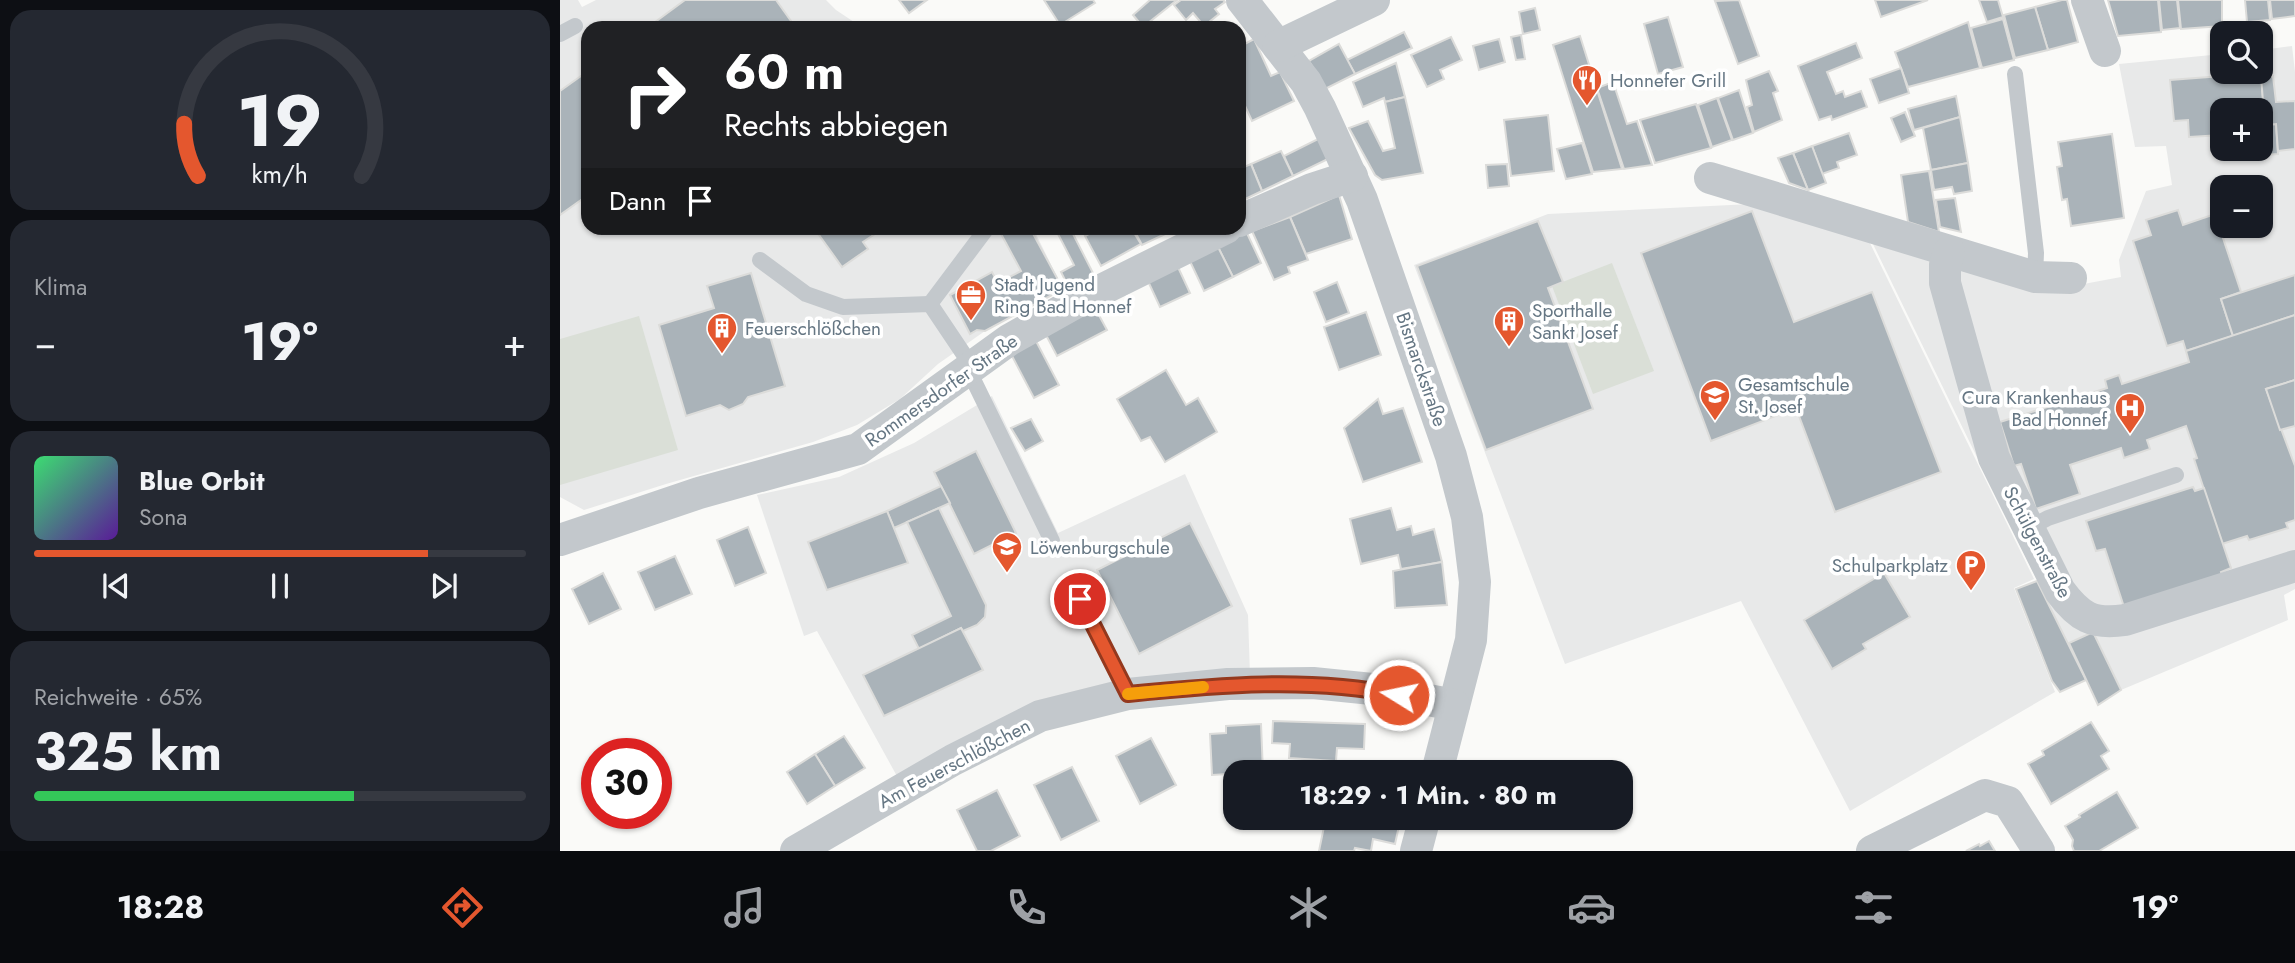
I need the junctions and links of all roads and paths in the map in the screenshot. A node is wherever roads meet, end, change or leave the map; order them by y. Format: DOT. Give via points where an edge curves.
graph roads {
  1 [pos="1242,0"];
  2 [pos="1374,0"];
  3 [pos="2087,0"];
  4 [pos="575,26"];
  5 [pos="560,34"];
  6 [pos="1278,46"];
  7 [pos="2105,51"];
  8 [pos="2015,74"];
  9 [pos="1352,176"];
  10 [pos="1710,178"];
  11 [pos="1246,218"];
  12 [pos="982,235"];
  13 [pos="1212,235"];
  14 [pos="1949,252"];
  15 [pos="760,260"];
  16 [pos="2035,277"];
  17 [pos="2071,278"];
  18 [pos="930,304"];
  19 [pos="971,369"];
  20 [pos="2176,475"];
  21 [pos="2029,528"];
  22 [pos="560,540"];
  23 [pos="1052,541"];
  24 [pos="2295,566"];
  25 [pos="1080,599"];
  26 [pos="1128,694"];
  27 [pos="1454,705"];
  28 [pos="1440,760"];
  29 [pos="1422,830"];
  30 [pos="796,851"];
  31 [pos="1416,851"];
  32 [pos="1872,851"];
  33 [pos="2039,851"];
  1 -- 6 [label="street, Bismarckstraße"];
  2 -- 6 [label="street"];
  3 -- 7 [label="street"];
  4 -- 5 [label="lane"];
  6 -- 9 [label="street, Bismarckstraße" via="1306,82"];
  8 -- 16 [label="lane"];
  9 -- 11 [label="street"];
  9 -- 27 [label="street, Bismarckstraße" via="1409,330 1467,517 1475,582 1471,640"];
  10 -- 14 [label="street"];
  12 -- 18 [label="lane"];
  13 -- 19 [label="street, Rommersdorfer Straße" via="1075,303 1009,340"];
  14 -- 16 [label="street"];
  14 -- 21 [label="street, Schülgenstraße" via="1945,283 1994,458"];
  15 -- 18 [label="lane" via="806,294 842,307"];
  16 -- 17 [label="street"];
  18 -- 19 [label="lane"];
  19 -- 22 [label="street, Rommersdorfer Straße" via="858,449 699,493"];
  19 -- 23 [label="lane"];
  20 -- 21 [label="lane"];
  21 -- 24 [label="street, Schülgenstraße" via="2068,602 2084,617 2103,622 2166,608"];
  25 -- 26 [label="lane"];
  26 -- 27 [label="street, Am Feuerschlößchen" via="1228,684 1313,683"];
  26 -- 30 [label="street, Am Feuerschlößchen" via="1041,716 953,760"];
  27 -- 28 [label="street, Bismarckstraße"];
  29 -- 31 [label="street"];
  32 -- 33 [label="street" via="1985,795 2008,802"];
}
